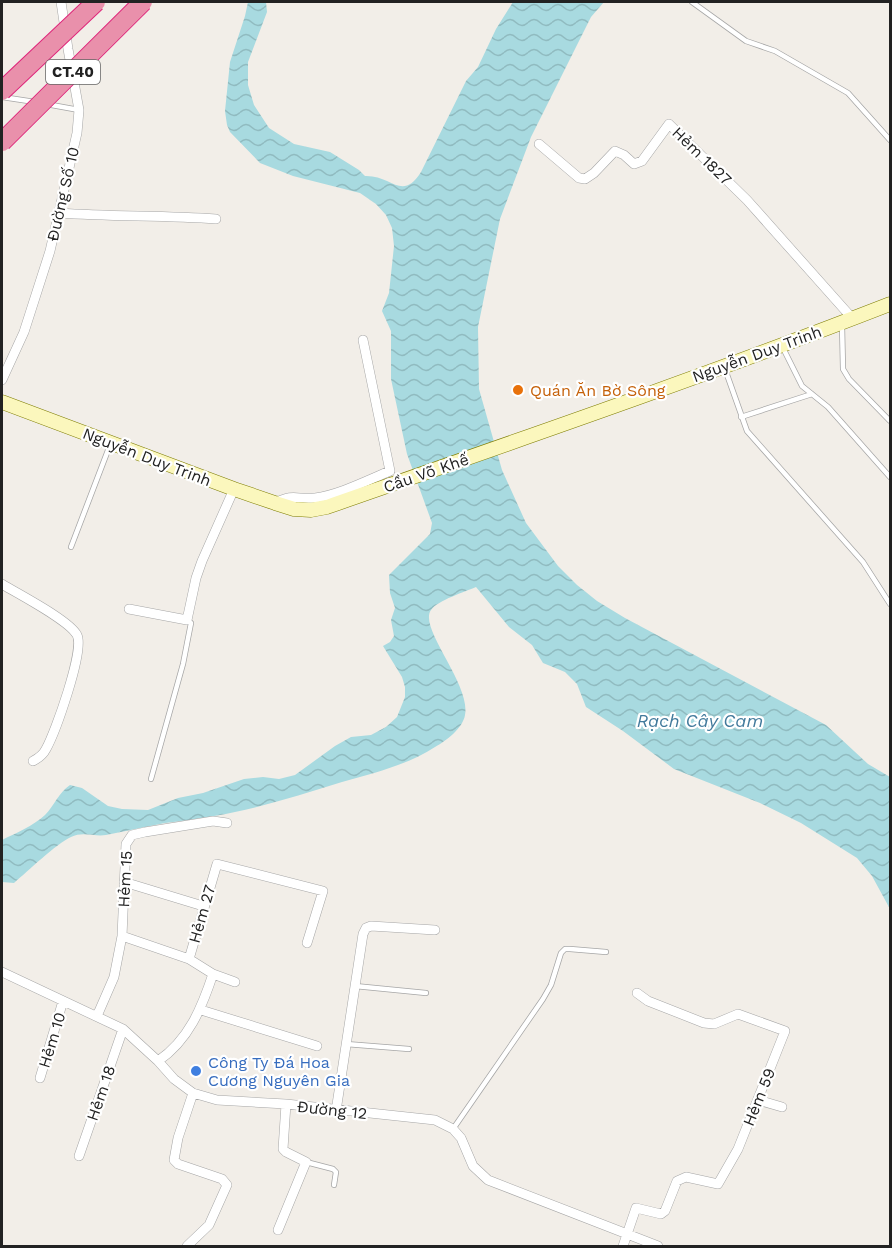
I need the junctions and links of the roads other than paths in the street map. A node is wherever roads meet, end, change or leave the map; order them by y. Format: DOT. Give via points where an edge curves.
graph roads {
  1 [pos="61,2"];
  2 [pos="96,2"];
  3 [pos="143,2"];
  4 [pos="692,2"];
  5 [pos="2,92"];
  6 [pos="2,97"];
  7 [pos="79,110"];
  8 [pos="891,140"];
  9 [pos="2,142"];
  10 [pos="538,144"];
  11 [pos="60,213"];
  12 [pos="216,219"];
  13 [pos="891,304"];
  14 [pos="847,320"];
  15 [pos="363,340"];
  16 [pos="782,345"];
  17 [pos="724,366"];
  18 [pos="2,380"];
  19 [pos="812,394"];
  20 [pos="2,402"];
  21 [pos="741,417"];
  22 [pos="891,421"];
  23 [pos="556,427"];
  24 [pos="111,443"];
  25 [pos="891,477"];
  26 [pos="234,489"];
  27 [pos="275,503"];
  28 [pos="294,509"];
  29 [pos="71,547"];
  30 [pos="2,584"];
  31 [pos="891,604"];
  32 [pos="129,609"];
  33 [pos="187,620"];
  34 [pos="33,760"];
  35 [pos="151,779"];
  36 [pos="227,823"];
  37 [pos="124,882"];
  38 [pos="203,906"];
  39 [pos="435,930"];
  40 [pos="122,936"];
  41 [pos="307,943"];
  42 [pos="606,952"];
  43 [pos="189,959"];
  44 [pos="2,972"];
  45 [pos="213,974"];
  46 [pos="235,982"];
  47 [pos="355,986"];
  48 [pos="426,993"];
  49 [pos="637,993"];
  50 [pos="63,1001"];
  51 [pos="201,1010"];
  52 [pos="97,1016"];
  53 [pos="123,1029"];
  54 [pos="346,1044"];
  55 [pos="317,1046"];
  56 [pos="409,1049"];
  57 [pos="158,1061"];
  58 [pos="40,1078"];
  59 [pos="193,1093"];
  60 [pos="758,1100"];
  61 [pos="286,1104"];
  62 [pos="782,1107"];
  63 [pos="336,1111"];
  64 [pos="453,1129"];
  65 [pos="79,1156"];
  66 [pos="306,1162"];
  67 [pos="334,1185"];
  68 [pos="278,1230"];
  69 [pos="627,1234"];
  70 [pos="191,1245"];
  71 [pos="623,1246"];
  72 [pos="658,1246"];
  1 -- 7 [label="street, Đường Số 10"];
  2 -- 5 [label="highway, CT.40, bridge"];
  3 -- 9 [label="highway, CT.40, bridge"];
  4 -- 8 [label="lane" via="746,41 775,51 848,93"];
  6 -- 7 [label="lane"];
  7 -- 11 [label="street, Đường Số 10" via="78,133"];
  10 -- 14 [label="street, Hẻm 1827" via="585,179 615,152 634,164 642,161 669,124 747,200"];
  11 -- 12 [label="street"];
  11 -- 18 [label="street, Đường Số 10" via="24,332"];
  13 -- 14 [label="main road, Nguyễn Duy Trinh"];
  14 -- 16 [label="main road, Nguyễn Duy Trinh"];
  14 -- 22 [label="lane" via="843,369"];
  15 -- 27 [label="street" via="390,471 315,498 288,496"];
  16 -- 17 [label="main road, Nguyễn Duy Trinh"];
  16 -- 19 [label="lane" via="802,386"];
  17 -- 21 [label="lane"];
  17 -- 23 [label="main road, Nguyễn Duy Trinh"];
  19 -- 21 [label="lane"];
  19 -- 25 [label="lane"];
  20 -- 24 [label="main road, Nguyễn Duy Trinh"];
  21 -- 31 [label="lane" via="747,431 863,562"];
  23 -- 28 [label="main road, Cầu Võ Khế" via="327,507"];
  24 -- 26 [label="main road, Nguyễn Duy Trinh"];
  24 -- 29 [label="lane"];
  26 -- 27 [label="main road, Nguyễn Duy Trinh"];
  26 -- 33 [label="street" via="199,570"];
  27 -- 28 [label="main road, Nguyễn Duy Trinh"];
  30 -- 34 [label="street" via="66,623 79,640 69,688 52,735 42,755"];
  32 -- 33 [label="street"];
  33 -- 35 [label="lane" via="191,623 183,664"];
  36 -- 37 [label="street, Hẻm 15" via="213,821 132,835 126,844"];
  37 -- 38 [label="street"];
  37 -- 40 [label="street, Hẻm 15"];
  38 -- 41 [label="street, Hẻm 27" via="217,864 323,891"];
  38 -- 43 [label="street, Hẻm 27"];
  39 -- 47 [label="street" via="366,928"];
  40 -- 43 [label="street"];
  40 -- 52 [label="street, Hẻm 15" via="114,977"];
  42 -- 64 [label="lane" via="565,949 561,953 551,986"];
  43 -- 45 [label="street, Hẻm 27"];
  44 -- 50 [label="street, Đường 12"];
  45 -- 46 [label="street, Hẻm 27"];
  45 -- 51 [label="street"];
  47 -- 48 [label="lane"];
  47 -- 54 [label="street"];
  49 -- 60 [label="street, Hẻm 59" via="704,1023 738,1014 785,1031"];
  50 -- 52 [label="street, Đường 12"];
  50 -- 58 [label="street, Hẻm 10"];
  51 -- 55 [label="street"];
  51 -- 57 [label="street" via="172,1051"];
  52 -- 53 [label="street, Đường 12"];
  53 -- 57 [label="street, Đường 12"];
  53 -- 65 [label="street, Hẻm 18"];
  54 -- 56 [label="lane"];
  54 -- 63 [label="street"];
  57 -- 59 [label="street, Đường 12"];
  59 -- 61 [label="street, Đường 12" via="217,1100"];
  59 -- 70 [label="street" via="174,1160 222,1179 227,1185 209,1225"];
  60 -- 62 [label="street"];
  60 -- 69 [label="street, Hẻm 59" via="738,1149 718,1184 686,1177 676,1181 665,1211 661,1214 636,1208"];
  61 -- 63 [label="street, Đường 12"];
  61 -- 66 [label="street" via="283,1149"];
  63 -- 64 [label="street, Đường 12" via="435,1120"];
  64 -- 69 [label="street" via="473,1166 488,1180"];
  66 -- 67 [label="lane" via="333,1169"];
  66 -- 68 [label="street"];
  69 -- 71 [label="street"];
  69 -- 72 [label="street"];
}
